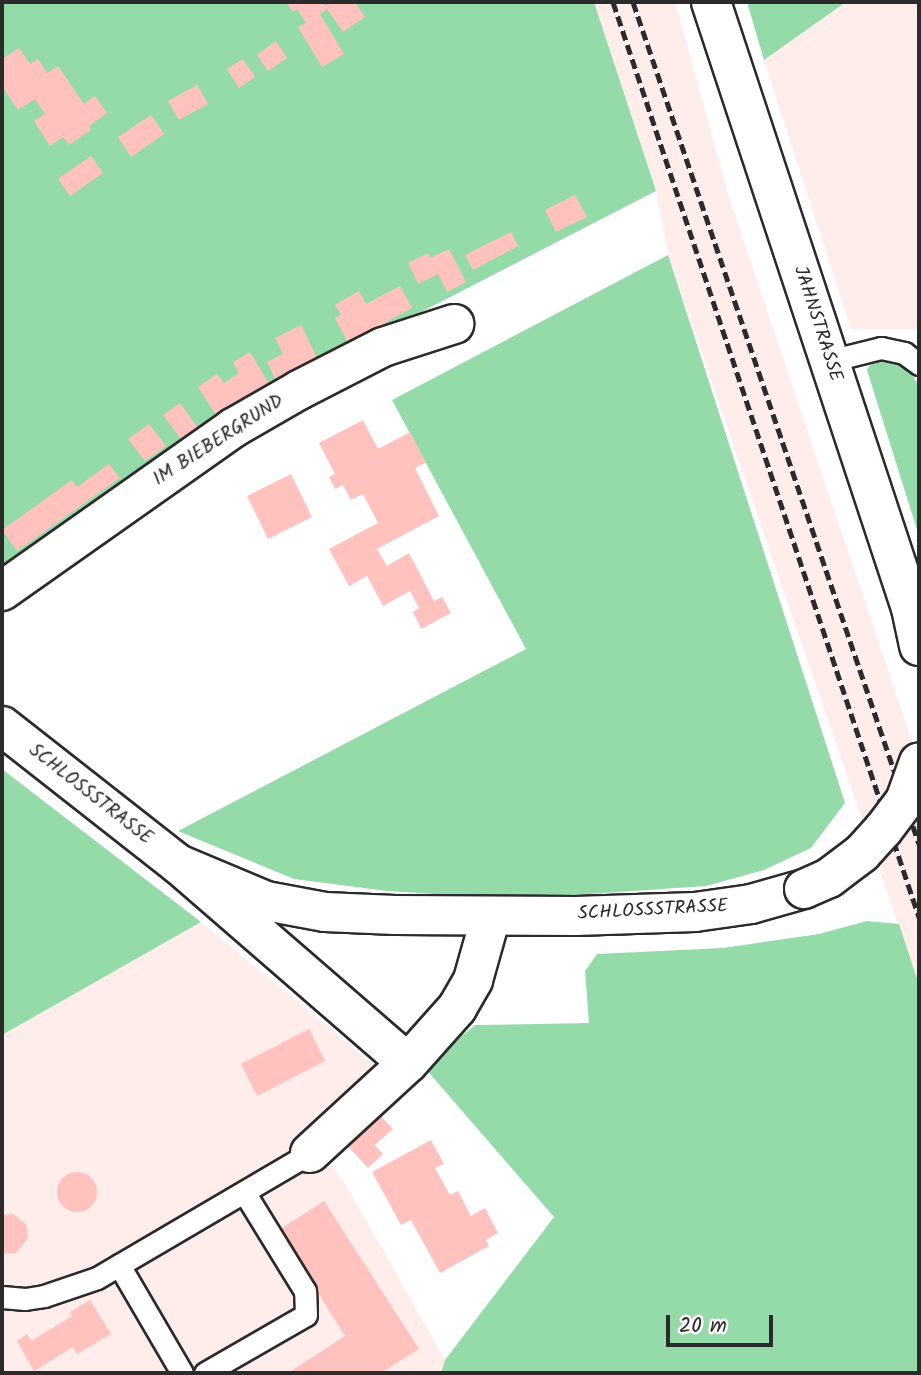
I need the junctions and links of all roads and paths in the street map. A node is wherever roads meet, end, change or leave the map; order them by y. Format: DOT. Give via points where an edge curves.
graph roads {
  1 [pos="711,2"];
  2 [pos="454,324"];
  3 [pos="829,361"];
  4 [pos="919,364"];
  5 [pos="2,591"];
  6 [pos="919,646"];
  7 [pos="2,726"];
  8 [pos="919,762"];
  9 [pos="178,864"];
  10 [pos="491,916"];
  11 [pos="408,1063"];
  12 [pos="310,1153"];
  13 [pos="244,1192"];
  14 [pos="119,1265"];
  15 [pos="2,1297"];
  16 [pos="181,1373"];
  17 [pos="205,1373"];
  1 -- 3 [label="street, JAHNSTRASSE"];
  2 -- 5 [label="street, IM BIEBERGRUND" via="383,347 266,409 148,486"];
  3 -- 4 [label="lane" via="881,348 904,353"];
  3 -- 6 [label="street, JAHNSTRASSE" via="911,608"];
  7 -- 9 [label="street, SCHLOSSSTRASSE"];
  8 -- 10 [label="street, SCHLOSSSTRASSE, bridge" via="905,801 883,830 840,870 804,889 751,904 695,912"];
  9 -- 10 [label="street, SCHLOSSSTRASSE" via="266,901 325,912"];
  9 -- 11 [label="street, SCHLOSSSTRASSE"];
  10 -- 11 [label="street" via="473,981 457,1008"];
  11 -- 12 [label="street"];
  12 -- 13 [label="lane"];
  13 -- 14 [label="lane"];
  13 -- 17 [label="lane" via="305,1291 306,1315"];
  14 -- 15 [label="lane" via="68,1290 25,1300"];
  14 -- 16 [label="lane"];
}
